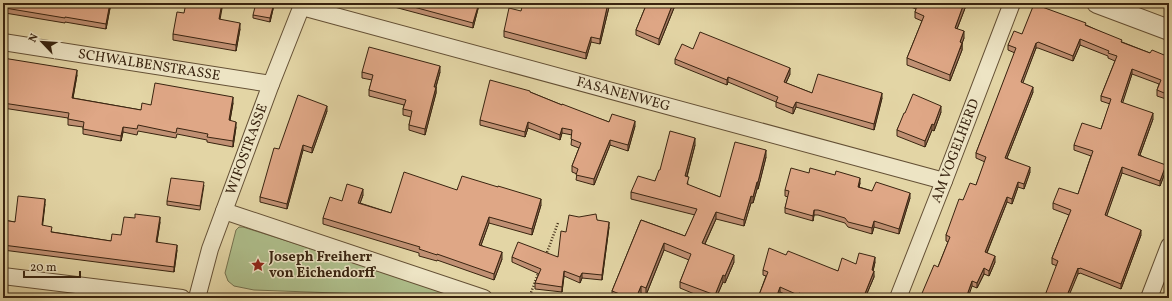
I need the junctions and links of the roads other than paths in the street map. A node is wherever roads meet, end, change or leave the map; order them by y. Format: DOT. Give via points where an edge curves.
graph roads {
  1 [pos="1012,3"];
  2 [pos="1097,3"];
  3 [pos="303,5"];
  4 [pos="1169,30"];
  5 [pos="3,42"];
  6 [pos="271,84"];
  7 [pos="944,181"];
  8 [pos="224,211"];
  9 [pos="1169,246"];
  10 [pos="3,276"];
  11 [pos="182,298"];
  12 [pos="197,298"];
  13 [pos="484,298"];
  14 [pos="898,298"];
  15 [pos="1149,298"];
  1 -- 7 [label="street, AM VOGELHERD"];
  2 -- 4 [label="street"];
  3 -- 6 [label="street, WIFOSTRASSE"];
  3 -- 7 [label="street, FASANENWEG"];
  5 -- 6 [label="street, SCHWALBENSTRASSE"];
  6 -- 8 [label="street, WIFOSTRASSE"];
  7 -- 14 [label="street, AM VOGELHERD"];
  8 -- 12 [label="street, WIFOSTRASSE" via="210,248"];
  8 -- 13 [label="street"];
  9 -- 15 [label="street"];
  10 -- 11 [label="street"];
}
